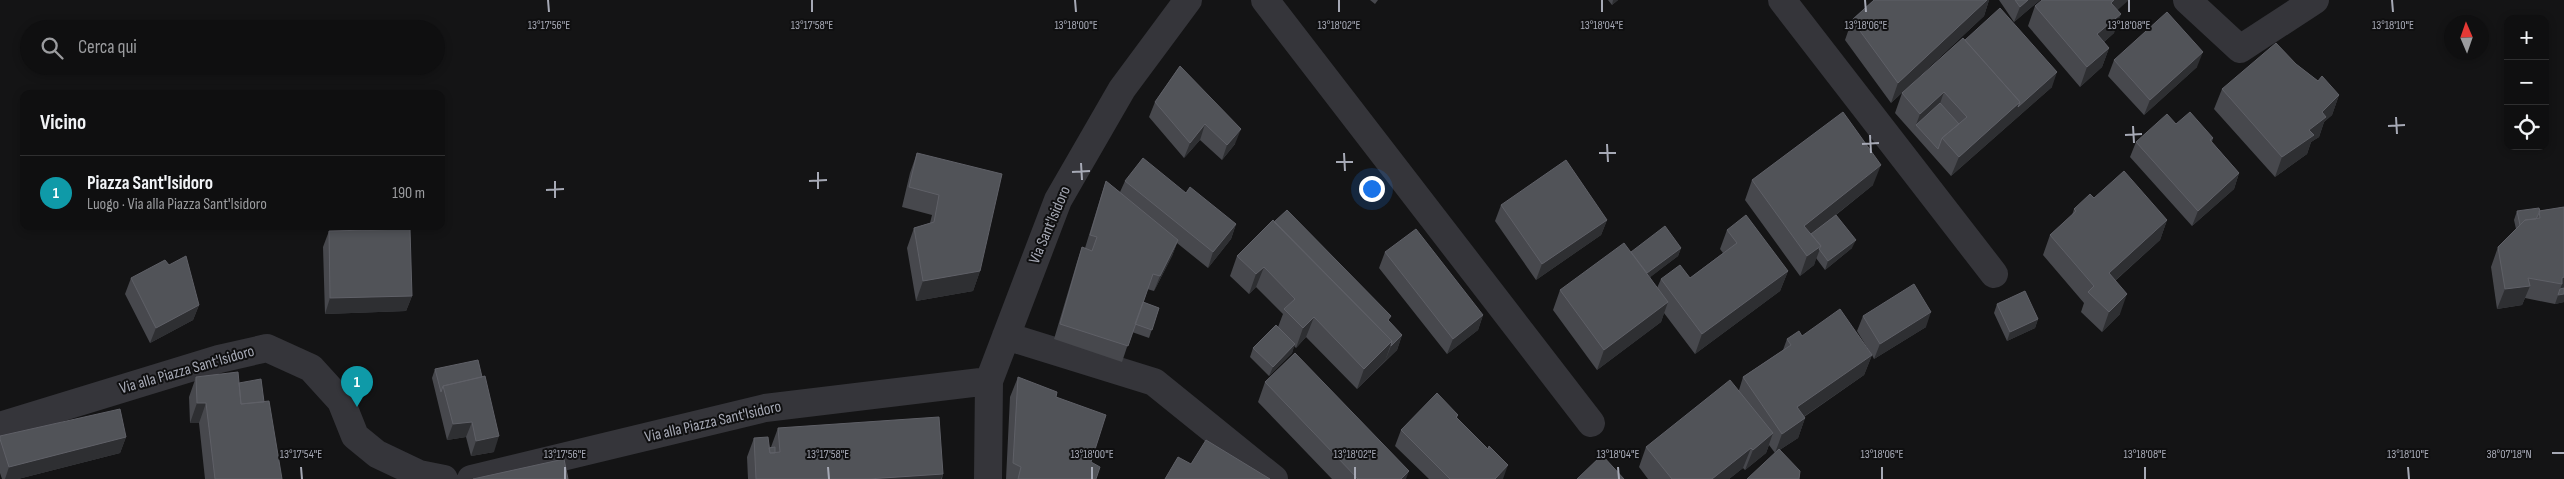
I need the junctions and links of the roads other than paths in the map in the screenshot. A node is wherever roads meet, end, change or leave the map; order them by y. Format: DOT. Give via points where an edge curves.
graph roads {
  1 [pos="1188,0"];
  2 [pos="1265,0"];
  3 [pos="1782,0"];
  4 [pos="2187,0"];
  5 [pos="2315,0"];
  6 [pos="1994,274"];
  7 [pos="1006,336"];
  8 [pos="989,381"];
  9 [pos="1591,423"];
  10 [pos="0,426"];
  11 [pos="444,479"];
  12 [pos="471,479"];
  13 [pos="988,479"];
  14 [pos="1274,479"];
  1 -- 7 [label="street, Via Sant'Isidoro" via="1122,89 1058,200"];
  2 -- 9 [label="street"];
  3 -- 6 [label="street"];
  4 -- 5 [label="street" via="2240,49"];
  7 -- 8 [label="street, Via Sant'Isidoro"];
  7 -- 14 [label="street" via="1154,382"];
  8 -- 12 [label="street, Via alla Piazza Sant'Isidoro" via="765,408"];
  8 -- 13 [label="street, Via Sant'Isidoro"];
  10 -- 11 [label="street, Via alla Piazza Sant'Isidoro" via="219,359 267,348 311,368 341,401 355,436 377,454 419,474"];
}
